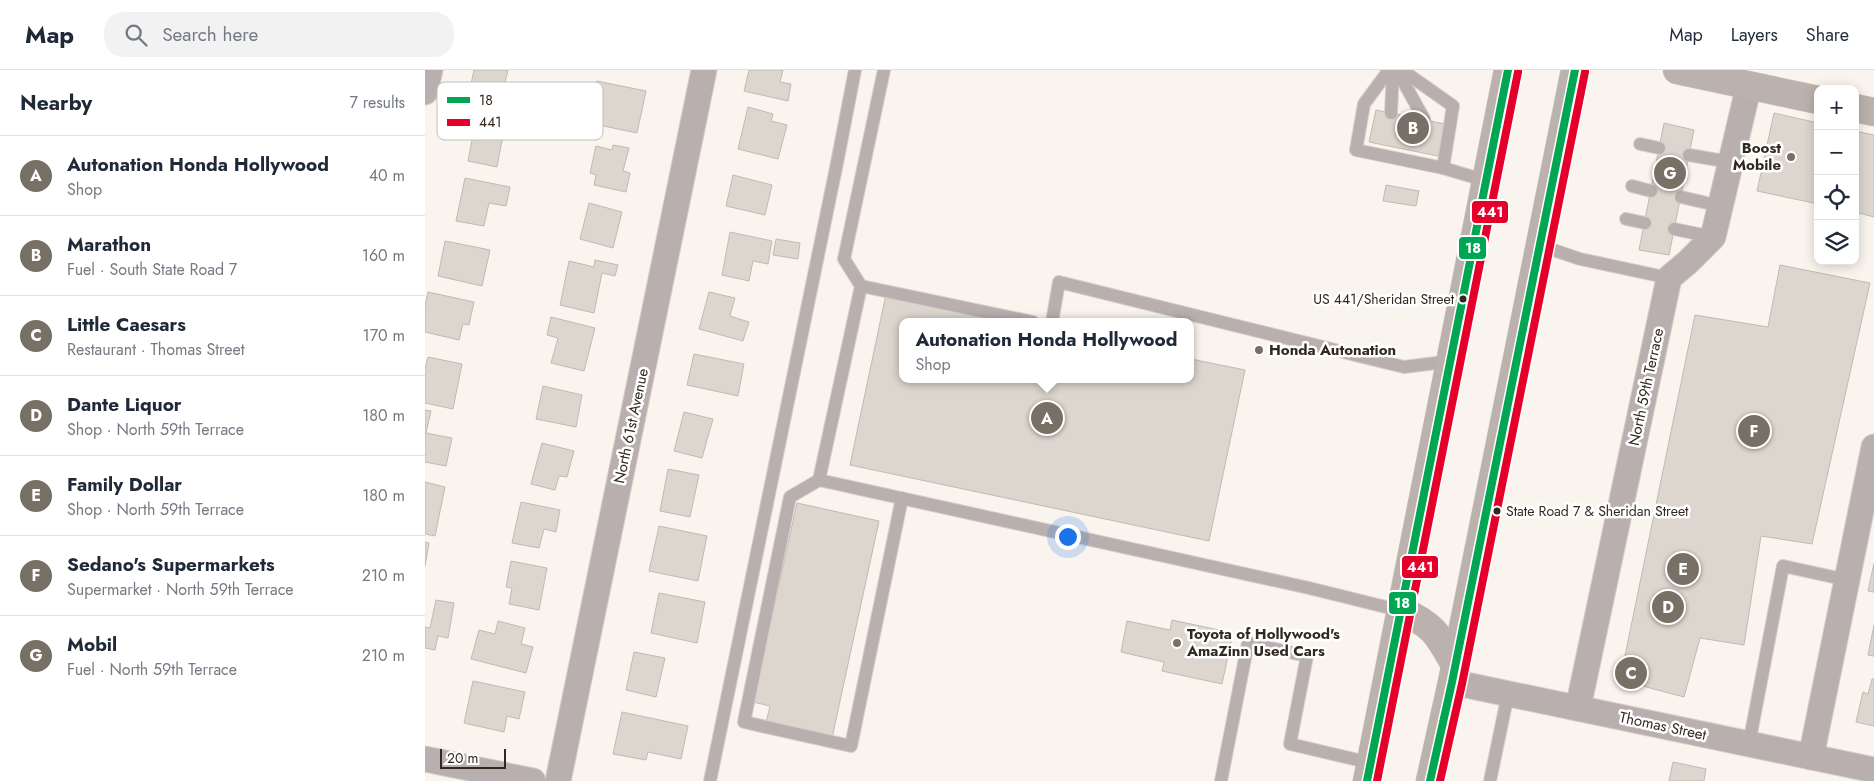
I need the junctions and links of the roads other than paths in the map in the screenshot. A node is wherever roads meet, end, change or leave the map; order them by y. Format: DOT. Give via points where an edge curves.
graph roads {
  1 [pos="430,70"];
  2 [pos="704,70"];
  3 [pos="855,70"];
  4 [pos="885,70"];
  5 [pos="1389,70"];
  6 [pos="1395,70"];
  7 [pos="1402,70"];
  8 [pos="1508,70"];
  9 [pos="1575,70"];
  10 [pos="1677,70"];
  11 [pos="1749,85"];
  12 [pos="425,92"];
  13 [pos="1814,99"];
  14 [pos="1859,109"];
  15 [pos="1874,112"];
  16 [pos="1391,113"];
  17 [pos="1424,120"];
  18 [pos="1640,144"];
  19 [pos="1659,148"];
  20 [pos="1689,154"];
  21 [pos="1731,162"];
  22 [pos="1443,168"];
  23 [pos="1487,180"];
  24 [pos="1632,186"];
  25 [pos="1651,191"];
  26 [pos="1681,197"];
  27 [pos="1720,206"];
  28 [pos="1626,219"];
  29 [pos="1645,223"];
  30 [pos="1675,229"];
  31 [pos="1713,237"];
  32 [pos="1539,245"];
  33 [pos="1669,278"];
  34 [pos="861,286"];
  35 [pos="1014,318"];
  36 [pos="1053,318"];
  37 [pos="1452,360"];
  38 [pos="1874,447"];
  39 [pos="819,480"];
  40 [pos="902,498"];
  41 [pos="1847,580"];
  42 [pos="1402,612"];
  43 [pos="1453,674"];
  44 [pos="1508,694"];
  45 [pos="1578,708"];
  46 [pos="1749,744"];
  47 [pos="1811,757"];
  48 [pos="425,759"];
  49 [pos="1874,770"];
  50 [pos="1369,772"];
  51 [pos="533,781"];
  52 [pos="558,781"];
  53 [pos="710,781"];
  54 [pos="1221,781"];
  55 [pos="1430,781"];
  56 [pos="1490,781"];
  1 -- 12 [label="street"];
  2 -- 52 [label="street, North 61st Avenue"];
  3 -- 53 [label="lane"];
  4 -- 34 [label="lane" via="844,258"];
  5 -- 22 [label="lane" via="1364,104 1356,150 1385,151 1419,158"];
  6 -- 16 [label="lane"];
  6 -- 17 [label="lane"];
  7 -- 22 [label="lane" via="1453,106"];
  8 -- 23 [label="main road"];
  9 -- 32 [label="main road"];
  10 -- 11 [label="main road"];
  11 -- 13 [label="main road"];
  11 -- 21 [label="street"];
  14 -- 15 [label="main road"];
  18 -- 19 [label="lane"];
  20 -- 21 [label="lane"];
  21 -- 27 [label="street"];
  22 -- 23 [label="lane"];
  23 -- 37 [label="main road"];
  24 -- 25 [label="lane"];
  26 -- 27 [label="lane"];
  27 -- 31 [label="street"];
  28 -- 29 [label="lane"];
  30 -- 31 [label="lane"];
  31 -- 33 [label="street"];
  32 -- 33 [label="lane" via="1580,259"];
  32 -- 43 [label="main road"];
  33 -- 45 [label="street, North 59th Terrace"];
  34 -- 35 [label="lane"];
  34 -- 39 [label="lane"];
  36 -- 37 [label="lane" via="1059,282 1404,367"];
  37 -- 42 [label="main road"];
  38 -- 41 [label="street"];
  39 -- 40 [label="lane"];
  39 -- 40 [label="lane" via="790,497 744,722 851,746"];
  40 -- 42 [label="lane" via="1309,588"];
  41 -- 46 [label="lane" via="1783,566"];
  41 -- 47 [label="street"];
  42 -- 43 [label="main road" via="1421,620 1435,632"];
  42 -- 50 [label="main road"];
  43 -- 44 [label="street, Thomas Street"];
  43 -- 55 [label="main road"];
  44 -- 45 [label="street, Thomas Street"];
  44 -- 56 [label="lane"];
  45 -- 46 [label="street, Thomas Street"];
  46 -- 47 [label="street, Thomas Street"];
  47 -- 49 [label="street, Thomas Street"];
  48 -- 51 [label="street"];
  50 -- 54 [label="lane" via="1290,744 1307,656 1248,644"];
}
